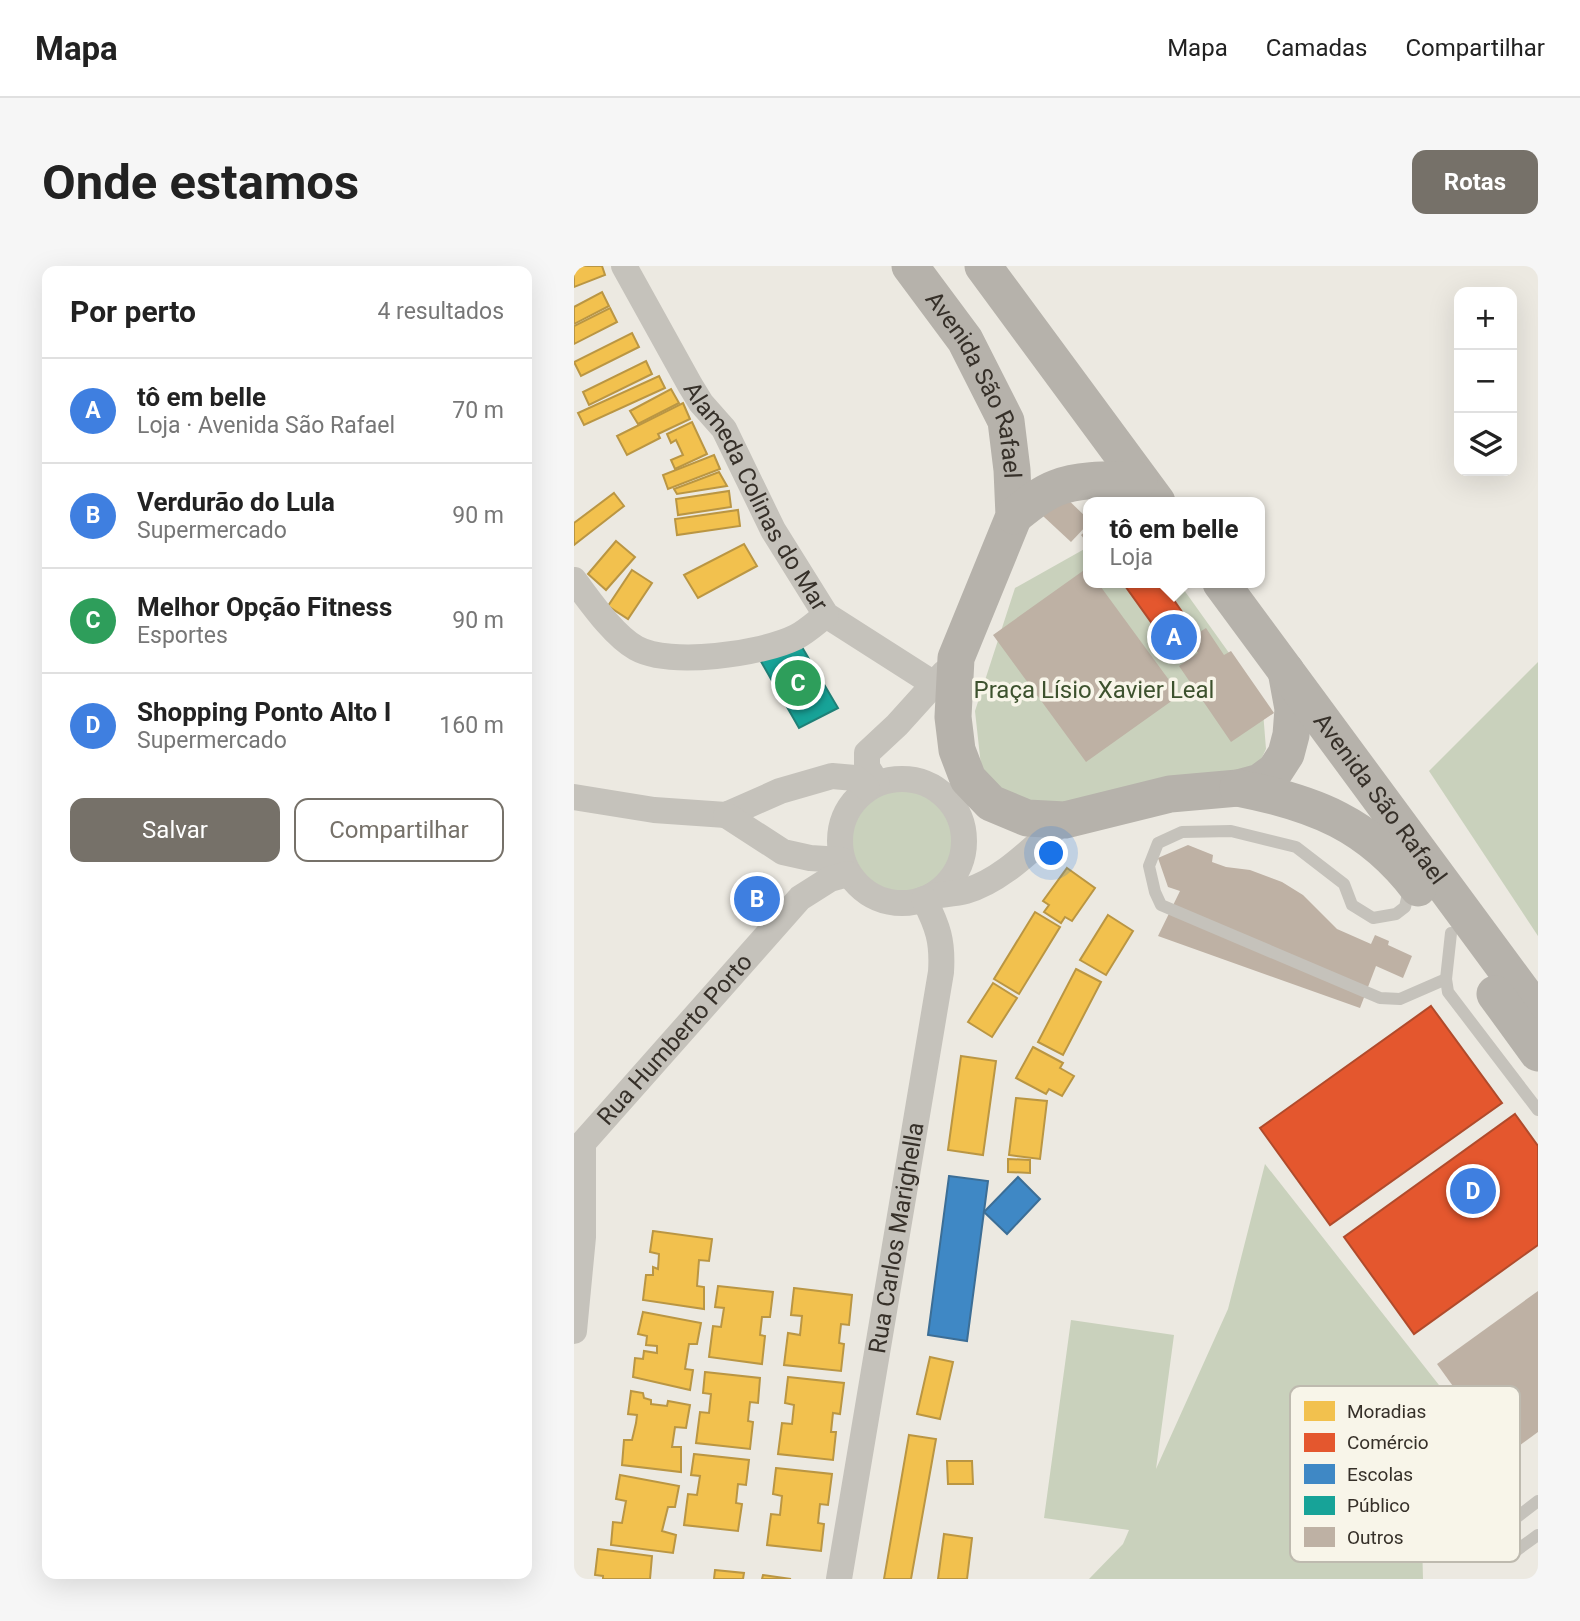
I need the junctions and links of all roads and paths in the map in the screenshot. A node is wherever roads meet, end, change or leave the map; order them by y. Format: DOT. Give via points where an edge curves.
graph roads {
  1 [pos="624,266"];
  2 [pos="910,266"];
  3 [pos="983,266"];
  4 [pos="1148,491"];
  5 [pos="1014,516"];
  6 [pos="574,580"];
  7 [pos="1225,588"];
  8 [pos="826,615"];
  9 [pos="945,671"];
  10 [pos="1286,671"];
  11 [pos="872,786"];
  12 [pos="1237,788"];
  13 [pos="574,797"];
  14 [pos="726,815"];
  15 [pos="1065,820"];
  16 [pos="845,867"];
  17 [pos="1411,879"];
  18 [pos="928,897"];
  19 [pos="1451,933"];
  20 [pos="1446,979"];
  21 [pos="1538,1013"];
  22 [pos="1538,1054"];
  23 [pos="1538,1110"];
  24 [pos="579,1140"];
  25 [pos="574,1331"];
  26 [pos="1538,1501"];
  27 [pos="1520,1515"];
  28 [pos="1538,1535"];
  29 [pos="1520,1548"];
  30 [pos="839,1579"];
  1 -- 8 [label="street, Alameda Colinas do Mar" via="690,385 724,429 773,530"];
  2 -- 5 [label="main road, Avenida São Rafael" via="965,340 1006,421"];
  3 -- 4 [label="main road"];
  4 -- 5 [label="main road" via="1105,480 1074,483 1041,496"];
  5 -- 9 [label="main road"];
  6 -- 8 [label="street" via="601,617 637,648 688,658 769,647 796,637"];
  7 -- 10 [label="main road, Avenida São Rafael"];
  8 -- 9 [label="street, Alameda Colinas do Mar"];
  9 -- 11 [label="street" via="867,753"];
  9 -- 15 [label="main road" via="957,750 968,779 991,803 1027,818"];
  10 -- 12 [label="main road" via="1293,709 1286,754 1275,771 1260,782"];
  10 -- 21 [label="main road, Avenida São Rafael"];
  11 -- 14 [label="street" via="855,778 832,776 780,791"];
  11 -- 16 [label="street" via="852,802 842,819 838,840"];
  11 -- 18 [label="street" via="894,779 928,783 954,806 964,838 960,863 946,885"];
  12 -- 15 [label="main road" via="1170,794"];
  12 -- 17 [label="main road, Avenida São Rafael" via="1276,796 1337,818 1385,850"];
  13 -- 14 [label="street" via="654,810"];
  14 -- 16 [label="street" via="783,852"];
  15 -- 18 [label="street" via="983,885"];
  16 -- 18 [label="street" via="873,897 907,903"];
  16 -- 24 [label="street, Rua Humberto Porto" via="784,915"];
  17 -- 19 [label="main road, Avenida São Rafael"];
  17 -- 20 [label="lane" via="1405,907 1396,914 1373,918 1352,905 1344,884 1296,847 1231,831 1182,832 1158,843 1149,866 1161,905 1380,998 1400,999"];
  18 -- 30 [label="street, Rua Carlos Marighella" via="942,947 941,972"];
  19 -- 20 [label="lane"];
  19 -- 22 [label="main road, Avenida São Rafael"];
  20 -- 23 [label="lane" via="1456,1004"];
  24 -- 25 [label="street, Rua Humberto Porto" via="583,1237"];
  26 -- 27 [label="lane"];
  28 -- 29 [label="lane"];
}
